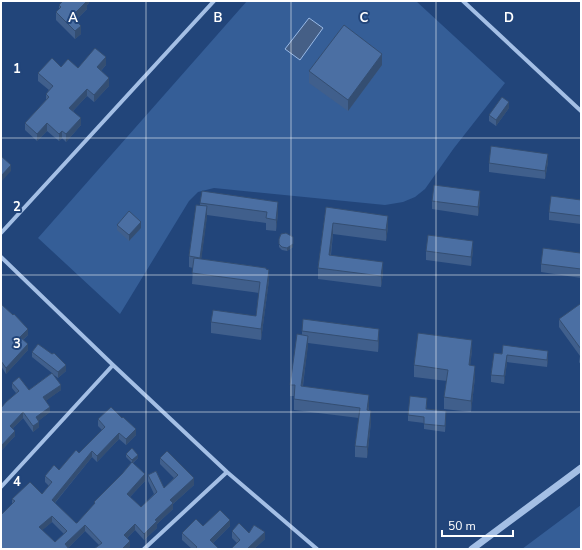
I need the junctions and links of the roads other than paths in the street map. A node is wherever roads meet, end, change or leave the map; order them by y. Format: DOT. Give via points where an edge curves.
graph roads {
  1 [pos="214,1"];
  2 [pos="463,1"];
  3 [pos="581,111"];
  4 [pos="1,233"];
  5 [pos="1,257"];
  6 [pos="113,365"];
  7 [pos="581,468"];
  8 [pos="228,472"];
  9 [pos="1,487"];
  10 [pos="144,549"];
  11 [pos="317,549"];
  12 [pos="472,549"];
  1 -- 4 [label="street"];
  2 -- 3 [label="street"];
  5 -- 6 [label="street"];
  6 -- 8 [label="street"];
  6 -- 9 [label="street"];
  7 -- 12 [label="street"];
  8 -- 10 [label="street"];
  8 -- 11 [label="street"];
}
